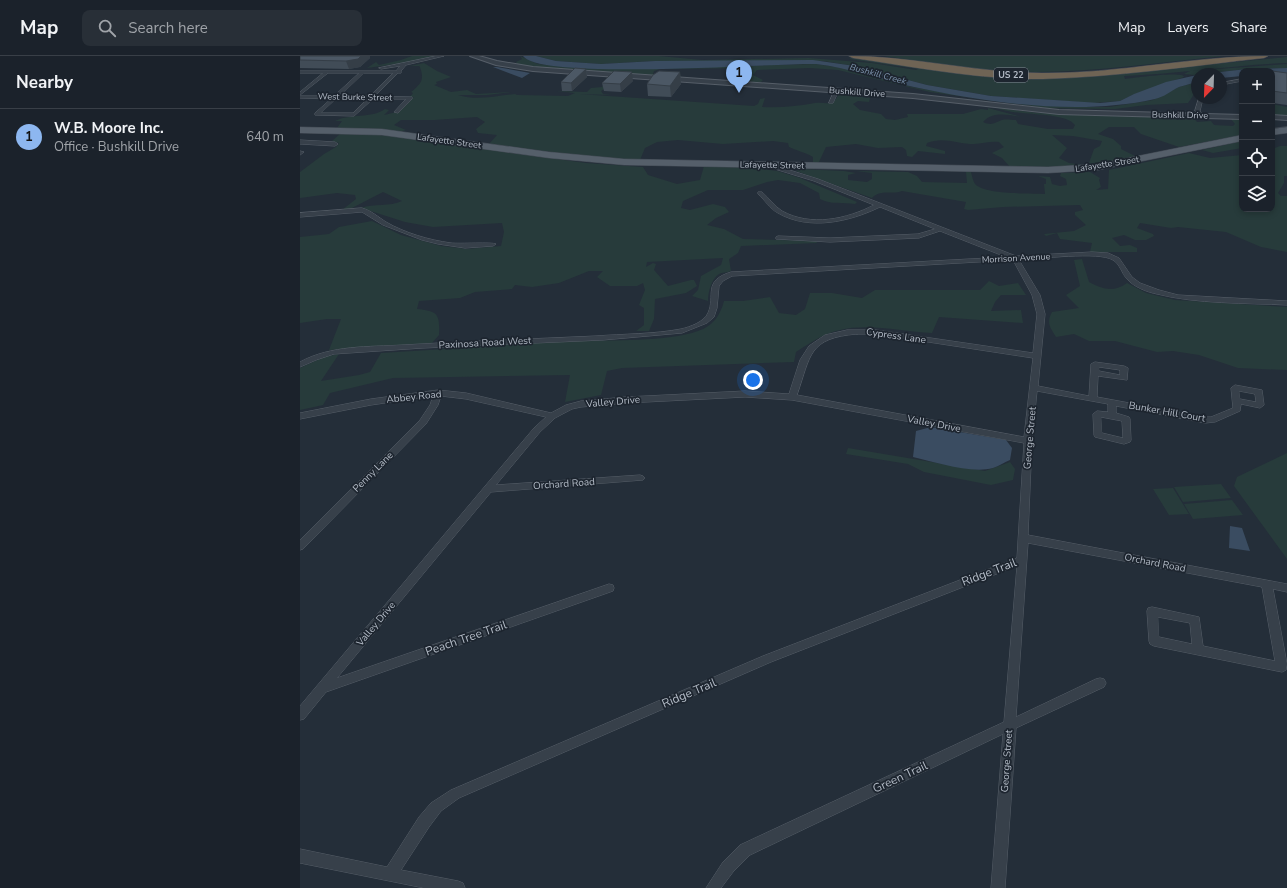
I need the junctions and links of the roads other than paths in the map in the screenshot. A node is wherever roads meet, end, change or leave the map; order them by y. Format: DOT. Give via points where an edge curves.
graph roads {
  1 [pos="442,56"];
  2 [pos="472,56"];
  3 [pos="853,56"];
  4 [pos="870,56"];
  5 [pos="1243,56"];
  6 [pos="1264,56"];
  7 [pos="405,64"];
  8 [pos="353,71"];
  9 [pos="300,72"];
  10 [pos="328,72"];
  11 [pos="363,72"];
  12 [pos="399,72"];
  13 [pos="1239,81"];
  14 [pos="1227,83"];
  15 [pos="837,90"];
  16 [pos="300,95"];
  17 [pos="334,97"];
  18 [pos="372,98"];
  19 [pos="831,102"];
  20 [pos="1200,104"];
  21 [pos="396,112"];
  22 [pos="1201,115"];
  23 [pos="1239,116"];
  24 [pos="1275,117"];
  25 [pos="1287,118"];
  26 [pos="300,130"];
  27 [pos="336,130"];
  28 [pos="1287,130"];
  29 [pos="1275,132"];
  30 [pos="1239,139"];
  31 [pos="300,142"];
  32 [pos="323,143"];
  33 [pos="335,144"];
  34 [pos="767,165"];
  35 [pos="760,193"];
  36 [pos="879,205"];
  37 [pos="300,215"];
  38 [pos="940,229"];
  39 [pos="778,238"];
  40 [pos="492,244"];
  41 [pos="1015,258"];
  42 [pos="731,274"];
  43 [pos="1287,303"];
  44 [pos="1037,356"];
  45 [pos="300,365"];
  46 [pos="1094,373"];
  47 [pos="1034,388"];
  48 [pos="438,393"];
  49 [pos="792,397"];
  50 [pos="1093,399"];
  51 [pos="1236,401"];
  52 [pos="1112,403"];
  53 [pos="1112,415"];
  54 [pos="300,416"];
  55 [pos="552,416"];
  56 [pos="1028,441"];
  57 [pos="640,478"];
  58 [pos="489,490"];
  59 [pos="1023,538"];
  60 [pos="300,546"];
  61 [pos="1022,560"];
  62 [pos="1267,584"];
  63 [pos="609,588"];
  64 [pos="1287,588"];
  65 [pos="1198,650"];
  66 [pos="1100,683"];
  67 [pos="323,688"];
  68 [pos="300,715"];
  69 [pos="1010,724"];
  70 [pos="300,856"];
  71 [pos="390,874"];
  72 [pos="458,888"];
  73 [pos="713,888"];
  74 [pos="998,888"];
  1 -- 7 [label="street"];
  2 -- 15 [label="street, Bushkill Drive" via="533,69"];
  3 -- 6 [label="highway, US 22" via="978,72 1042,76 1089,74"];
  4 -- 5 [label="highway, US 22" via="989,71 1050,74"];
  7 -- 8 [label="street"];
  7 -- 12 [label="street"];
  8 -- 10 [label="street"];
  8 -- 11 [label="street"];
  9 -- 10 [label="street"];
  10 -- 16 [label="street"];
  11 -- 12 [label="street"];
  11 -- 17 [label="street"];
  12 -- 18 [label="street"];
  13 -- 14 [label="street"];
  15 -- 19 [label="street"];
  15 -- 22 [label="street, Bushkill Drive" via="941,98 1055,111"];
  16 -- 17 [label="street, West Burke Street"];
  17 -- 18 [label="street, West Burke Street"];
  17 -- 18 [label="street" via="317,114 354,115"];
  18 -- 21 [label="street, West Burke Street" via="410,98"];
  20 -- 22 [label="street" via="1198,110"];
  22 -- 23 [label="street, Bushkill Drive"];
  24 -- 25 [label="street"];
  26 -- 27 [label="main road, Lafayette Street"];
  27 -- 32 [label="street"];
  27 -- 34 [label="main road, Lafayette Street" via="382,132 600,161"];
  28 -- 29 [label="main road"];
  30 -- 34 [label="main road, Lafayette Street" via="1109,165 1070,170"];
  31 -- 32 [label="street"];
  32 -- 33 [label="street"];
  34 -- 36 [label="street" via="816,180"];
  35 -- 36 [label="street" via="769,199 778,211 813,221 845,219 865,213"];
  36 -- 38 [label="street"];
  37 -- 40 [label="street" via="362,210 415,237 470,246"];
  38 -- 39 [label="street" via="918,236 830,240"];
  38 -- 41 [label="street"];
  41 -- 42 [label="street, Morrison Avenue"];
  41 -- 43 [label="street, Morrison Avenue" via="1104,255 1117,260 1130,278 1138,284 1157,292 1178,297"];
  41 -- 44 [label="street, George Street" via="1040,306"];
  42 -- 45 [label="street, Paxinosa Road West" via="716,285 713,292 714,312 707,321 688,329 626,336 347,351 327,353"];
  44 -- 47 [label="street, George Street"];
  44 -- 49 [label="street, Cypress Lane" via="876,332 842,333 812,346 805,356"];
  46 -- 50 [label="street"];
  47 -- 50 [label="street"];
  47 -- 56 [label="street, George Street"];
  48 -- 54 [label="street, Abbey Road" via="371,402"];
  48 -- 55 [label="street, Abbey Road" via="473,397"];
  48 -- 60 [label="street, Penny Lane" via="423,422"];
  49 -- 55 [label="street, Valley Drive" via="715,394 599,402 569,408"];
  49 -- 56 [label="street, Valley Drive"];
  50 -- 52 [label="street"];
  51 -- 52 [label="street, Bunker Hill Court" via="1237,409 1208,420"];
  52 -- 53 [label="street"];
  55 -- 58 [label="street, Valley Drive" via="537,430"];
  56 -- 59 [label="street, George Street"];
  57 -- 58 [label="street, Orchard Road"];
  58 -- 67 [label="street, Valley Drive"];
  59 -- 61 [label="street, George Street"];
  59 -- 62 [label="street, Orchard Road"];
  61 -- 69 [label="street, George Street"];
  61 -- 71 [label="street, Ridge Trail" via="767,659 455,794 436,807"];
  62 -- 64 [label="street, Orchard Road"];
  62 -- 65 [label="street" via="1282,668"];
  63 -- 67 [label="street, Peach Tree Trail"];
  65 -- 65 [label="street" via="1154,641 1152,611 1195,620"];
  66 -- 69 [label="street, Green Trail"];
  67 -- 68 [label="street, Valley Drive"];
  69 -- 73 [label="street, Green Trail" via="745,850 728,867"];
  69 -- 74 [label="street, George Street"];
  70 -- 71 [label="street"];
  71 -- 72 [label="street"];
}
